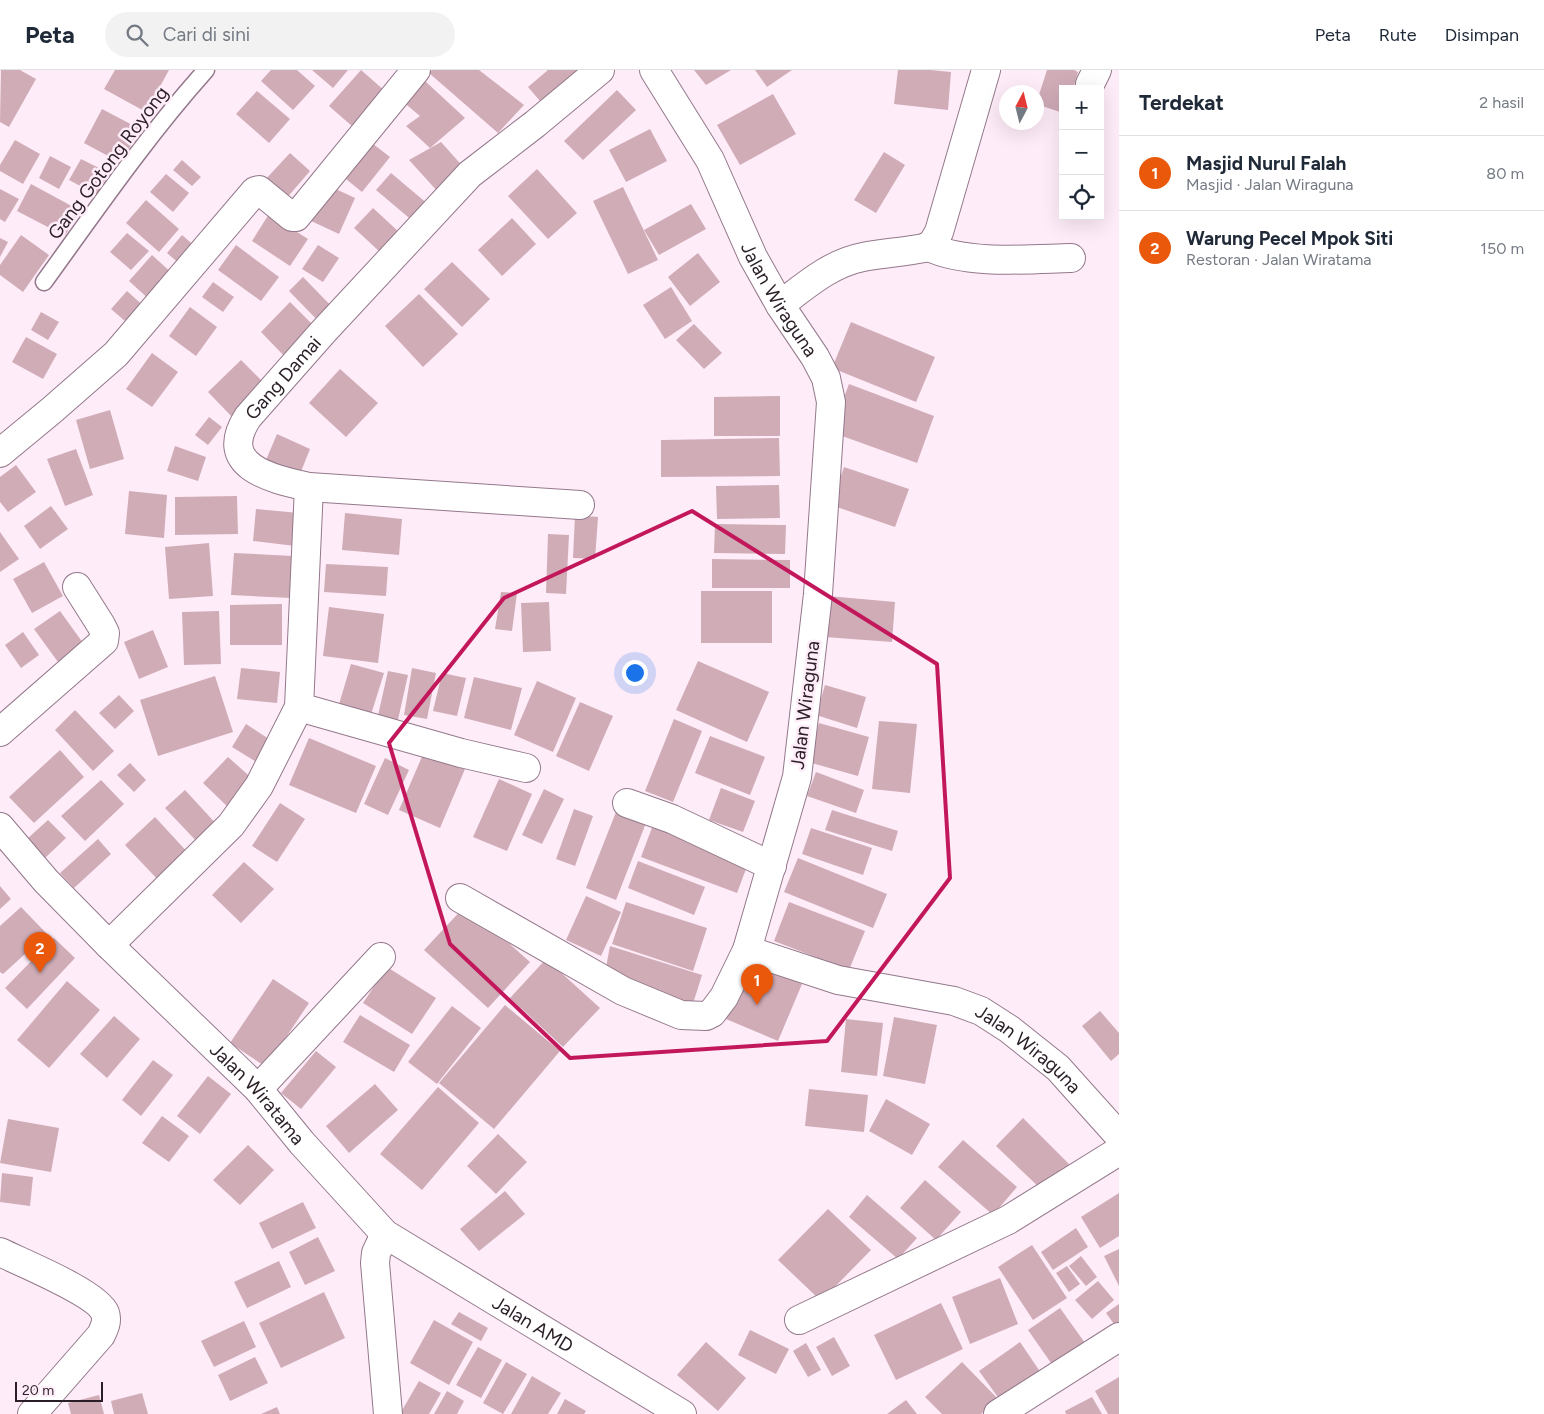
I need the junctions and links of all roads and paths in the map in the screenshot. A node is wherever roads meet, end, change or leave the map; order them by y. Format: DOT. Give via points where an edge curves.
graph roads {
  1 [pos="206,70"];
  2 [pos="416,70"];
  3 [pos="600,70"];
  4 [pos="654,70"];
  5 [pos="986,70"];
  6 [pos="929,247"];
  7 [pos="1071,258"];
  8 [pos="44,282"];
  9 [pos="780,305"];
  10 [pos="0,453"];
  11 [pos="309,487"];
  12 [pos="580,505"];
  13 [pos="77,587"];
  14 [pos="299,707"];
  15 [pos="0,732"];
  16 [pos="526,768"];
  17 [pos="627,803"];
  18 [pos="0,827"];
  19 [pos="772,866"];
  20 [pos="460,898"];
  21 [pos="109,945"];
  22 [pos="747,950"];
  23 [pos="381,957"];
  24 [pos="258,1089"];
  25 [pos="1119,1136"];
  26 [pos="1119,1151"];
  27 [pos="385,1234"];
  28 [pos="0,1252"];
  29 [pos="799,1320"];
  30 [pos="1119,1337"];
  31 [pos="32,1414"];
  32 [pos="388,1414"];
  33 [pos="682,1414"];
  34 [pos="998,1414"];
  1 -- 8 [label="lane, Gang Gotong Royong" via="178,101"];
  2 -- 10 [label="street" via="296,217 260,191 255,191 116,354"];
  3 -- 11 [label="street, Gang Damai" via="470,174 248,417 239,442 248,466 274,480"];
  4 -- 9 [label="street, Jalan Wiraguna" via="710,160 753,257"];
  5 -- 6 [label="street" via="939,232"];
  6 -- 7 [label="street" via="976,258"];
  6 -- 9 [label="street" via="846,262 816,278"];
  9 -- 19 [label="street, Jalan Wiraguna" via="815,357 826,378 831,402 818,594 797,777"];
  11 -- 12 [label="street, Gang Damai"];
  11 -- 14 [label="street"];
  13 -- 15 [label="street" via="101,625 104,641"];
  14 -- 16 [label="street"];
  14 -- 21 [label="street" via="259,786 231,825"];
  17 -- 19 [label="street" via="672,819"];
  18 -- 21 [label="street, Jalan Wiratama" via="46,881"];
  19 -- 22 [label="street, Jalan Wiraguna"];
  20 -- 22 [label="street" via="623,991 682,1015 706,1016 712,1013 724,997"];
  21 -- 24 [label="street, Jalan Wiratama"];
  22 -- 25 [label="street, Jalan Wiraguna" via="838,980 954,1001 981,1011 1058,1068"];
  23 -- 24 [label="street"];
  24 -- 27 [label="street, Jalan Wiratama"];
  26 -- 29 [label="street" via="1008,1220"];
  27 -- 32 [label="street" via="375,1263"];
  27 -- 33 [label="street, Jalan AMD"];
  28 -- 31 [label="street" via="87,1295 106,1314 101,1335"];
  30 -- 34 [label="street"];
}
